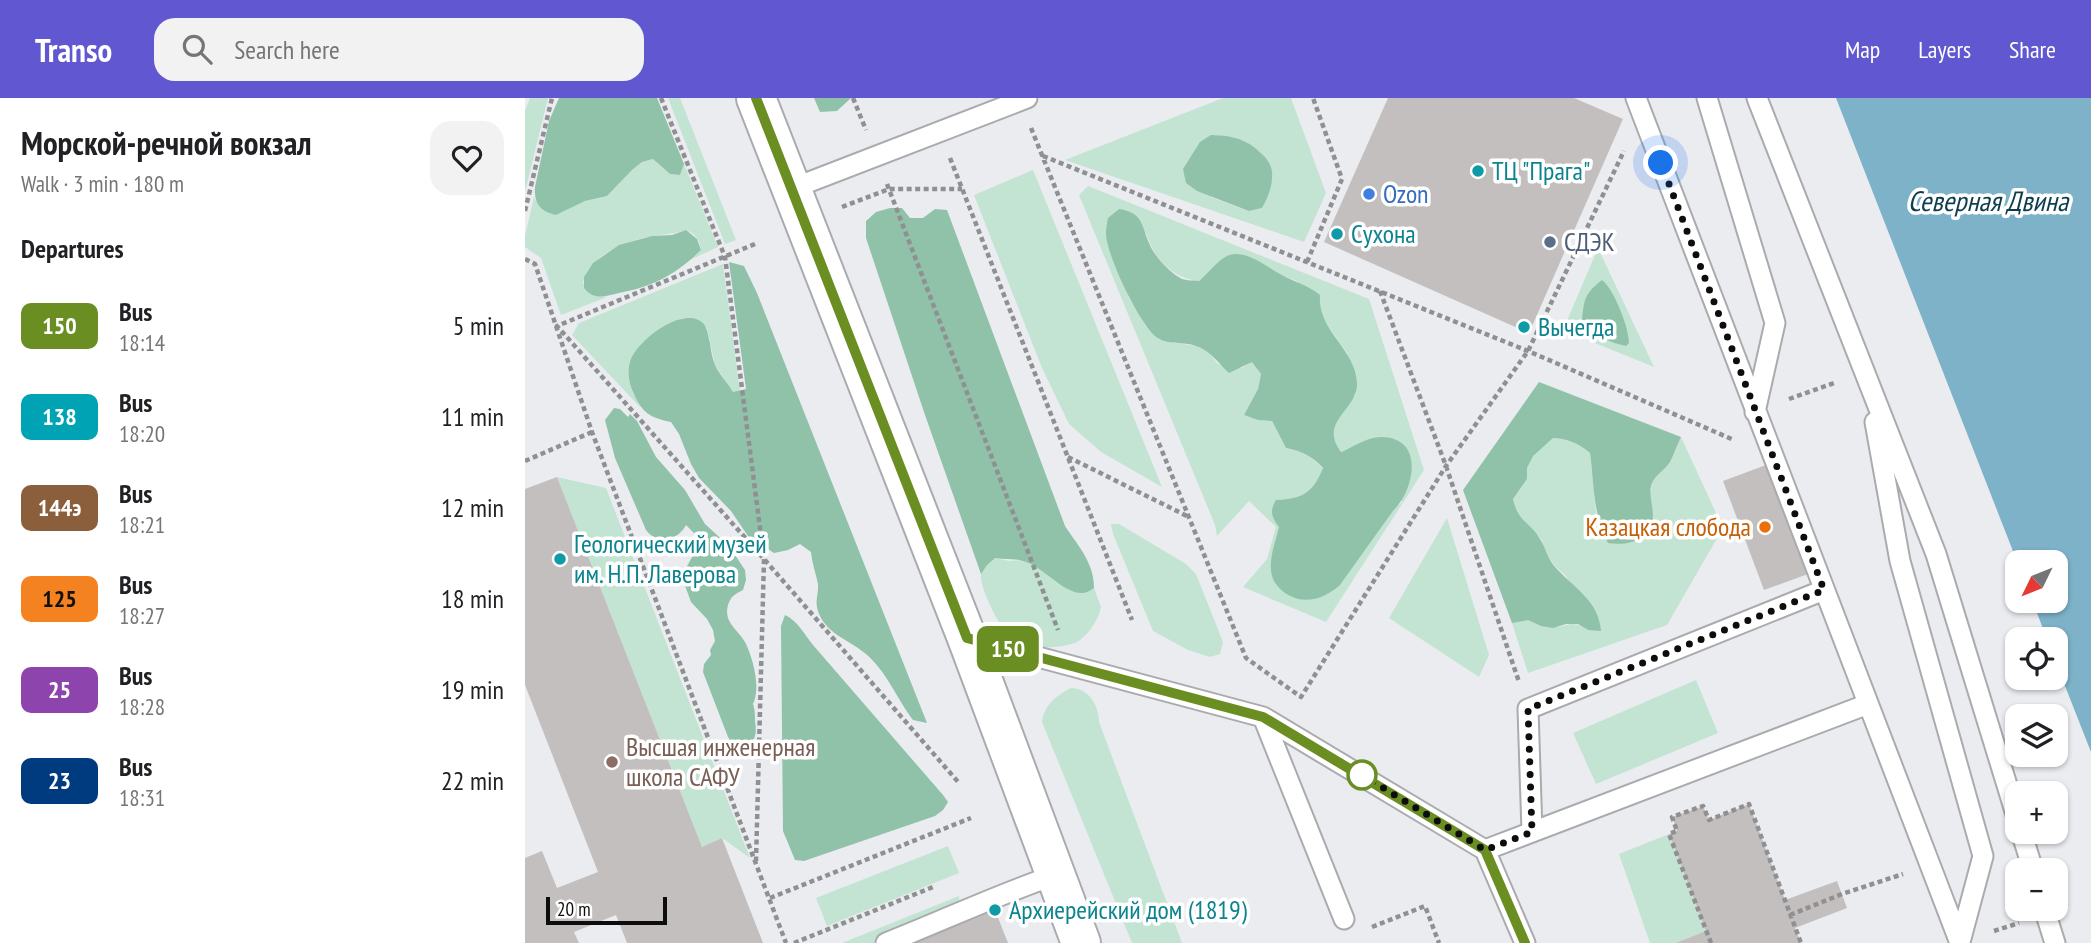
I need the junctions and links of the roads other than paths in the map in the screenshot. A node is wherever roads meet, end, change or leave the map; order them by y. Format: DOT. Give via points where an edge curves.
graph roads {
  1 [pos="756,98"];
  2 [pos="1707,98"];
  3 [pos="1757,98"];
  4 [pos="1024,99"];
  5 [pos="1639,105"];
  6 [pos="791,189"];
  7 [pos="1867,379"];
  8 [pos="1755,412"];
  9 [pos="1824,590"];
  10 [pos="967,638"];
  11 [pos="1868,704"];
  12 [pos="1263,717"];
  13 [pos="2006,781"];
  14 [pos="1532,832"];
  15 [pos="1485,850"];
  16 [pos="1055,875"];
  17 [pos="1344,919"];
  18 [pos="2048,921"];
  19 [pos="1960,942"];
  20 [pos="886,943"];
  21 [pos="1081,943"];
  22 [pos="1094,943"];
  23 [pos="1525,943"];
  24 [pos="2055,943"];
  1 -- 6 [label="main road"];
  2 -- 8 [label="lane" via="1775,323"];
  3 -- 7 [label="lane"];
  4 -- 6 [label="lane"];
  5 -- 8 [label="lane"];
  6 -- 10 [label="main road"];
  7 -- 13 [label="lane" via="1937,554"];
  7 -- 19 [label="lane" via="1900,561 1983,856"];
  8 -- 9 [label="lane"];
  9 -- 11 [label="lane"];
  9 -- 14 [label="lane" via="1528,709"];
  10 -- 12 [label="lane"];
  10 -- 16 [label="main road"];
  11 -- 14 [label="lane"];
  11 -- 19 [label="lane"];
  12 -- 15 [label="lane"];
  12 -- 17 [label="lane"];
  14 -- 15 [label="lane"];
  15 -- 23 [label="lane"];
  16 -- 20 [label="lane"];
  16 -- 21 [label="main road"];
  16 -- 22 [label="main road"];
  18 -- 24 [label="lane"];
}
